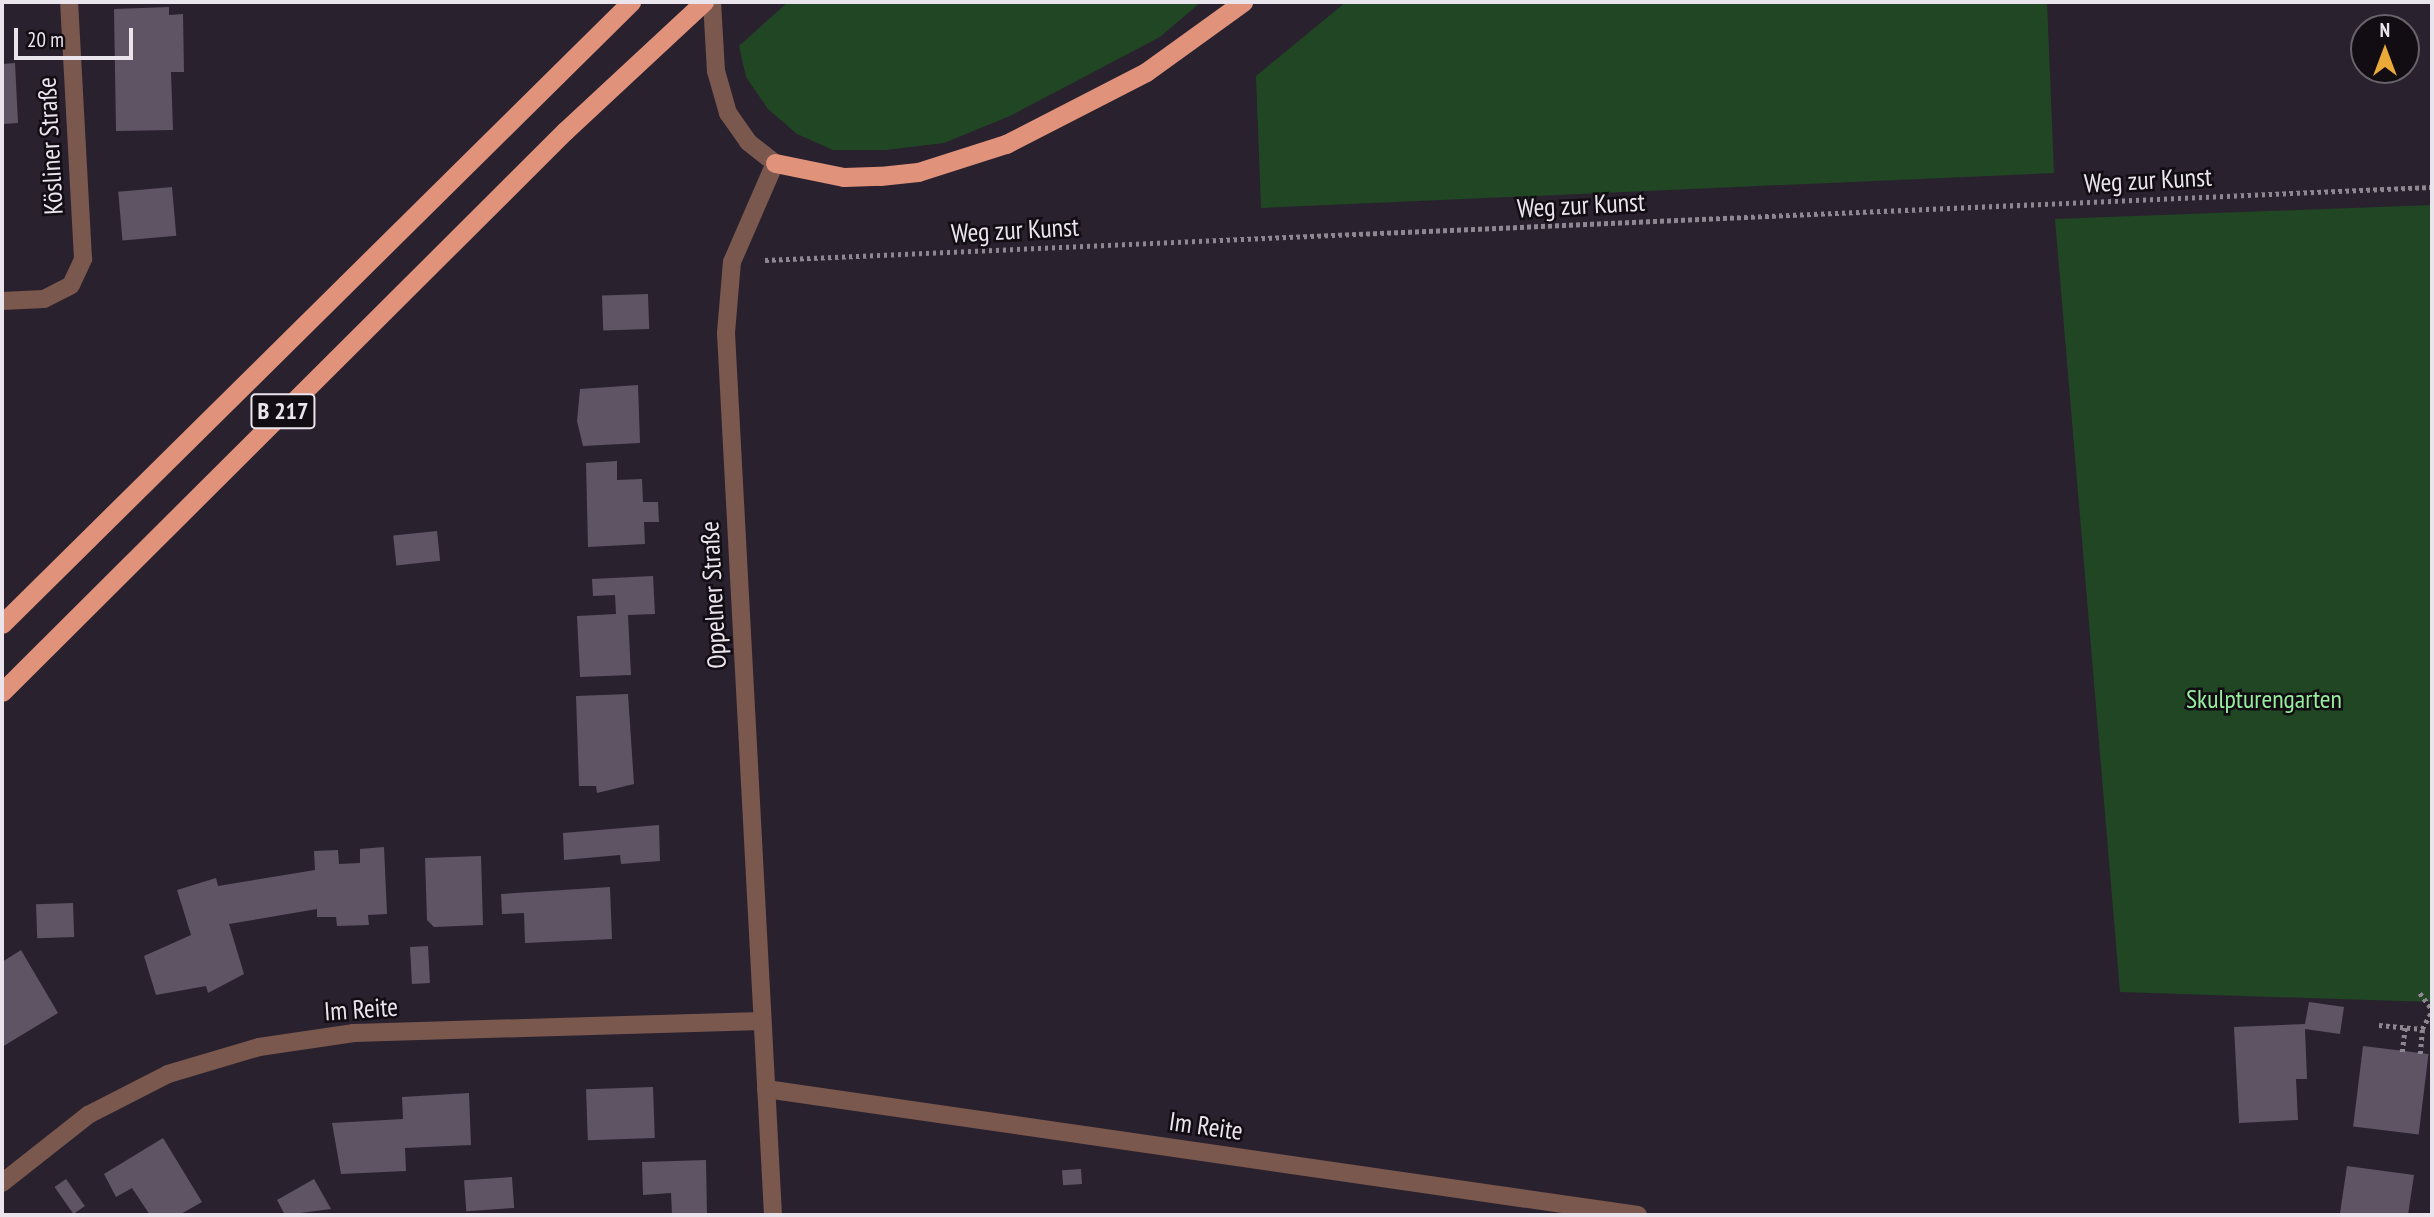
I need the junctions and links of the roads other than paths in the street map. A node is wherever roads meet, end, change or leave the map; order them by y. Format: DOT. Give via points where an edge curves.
graph roads {
  1 [pos="69,2"];
  2 [pos="631,2"];
  3 [pos="704,2"];
  4 [pos="712,2"];
  5 [pos="1243,2"];
  6 [pos="775,163"];
  7 [pos="2,301"];
  8 [pos="2,624"];
  9 [pos="2,692"];
  10 [pos="762,1021"];
  11 [pos="766,1089"];
  12 [pos="2,1183"];
  13 [pos="774,1215"];
  14 [pos="1638,1215"];
  1 -- 7 [label="street, Kösliner Straße" via="83,259 71,285 44,299"];
  2 -- 8 [label="highway, B 217"];
  3 -- 9 [label="highway, B 217" via="565,131"];
  4 -- 6 [label="street" via="716,71 727,113 748,142"];
  5 -- 6 [label="highway" via="1146,72 1006,144 918,172 880,176 844,177"];
  6 -- 10 [label="street, Oppelner Straße" via="732,262 726,333"];
  10 -- 11 [label="street, Oppelner Straße"];
  10 -- 12 [label="street, Im Reite" via="354,1033 259,1047 169,1074 88,1115"];
  11 -- 13 [label="street, Oppelner Straße"];
  11 -- 14 [label="street, Im Reite"];
}
